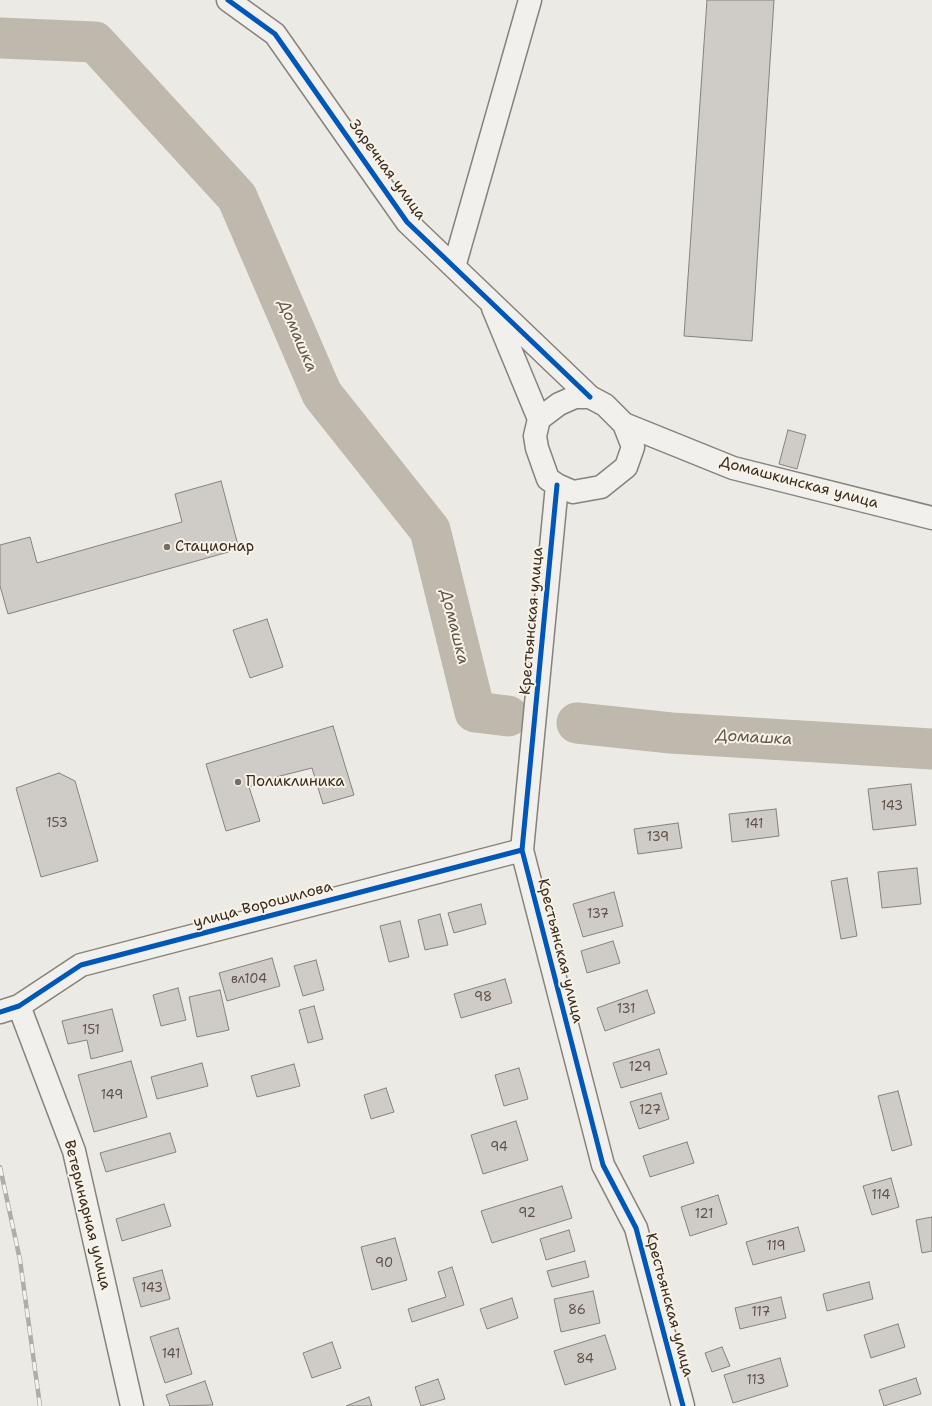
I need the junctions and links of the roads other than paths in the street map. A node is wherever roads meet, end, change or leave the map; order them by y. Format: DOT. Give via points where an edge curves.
graph roads {
  1 [pos="228,0"];
  2 [pos="530,0"];
  3 [pos="454,267"];
  4 [pos="490,301"];
  5 [pos="590,397"];
  6 [pos="539,420"];
  7 [pos="624,424"];
  8 [pos="557,485"];
  9 [pos="932,518"];
  10 [pos="522,850"];
  11 [pos="10,1009"];
  12 [pos="132,1406"];
  13 [pos="683,1406"];
  1 -- 3 [label="street, Заречная улица" via="275,34 407,222"];
  2 -- 3 [label="street"];
  3 -- 4 [label="street, Заречная улица"];
  4 -- 5 [label="street, Заречная улица"];
  4 -- 6 [label="street"];
  5 -- 6 [label="street" via="575,397 559,404"];
  5 -- 7 [label="street" via="605,405"];
  6 -- 8 [label="street" via="535,436 537,448 548,479"];
  7 -- 8 [label="street" via="633,447 626,467 601,487 573,492"];
  7 -- 9 [label="street, Домашкинская улица" via="733,468"];
  8 -- 10 [label="street, Крестьянская улица"];
  10 -- 11 [label="street, улица Ворошилова" via="81,965"];
  10 -- 13 [label="street, Крестьянская улица" via="604,1165 636,1228"];
  11 -- 12 [label="street, Ветеринарная улица" via="74,1151"];
}
